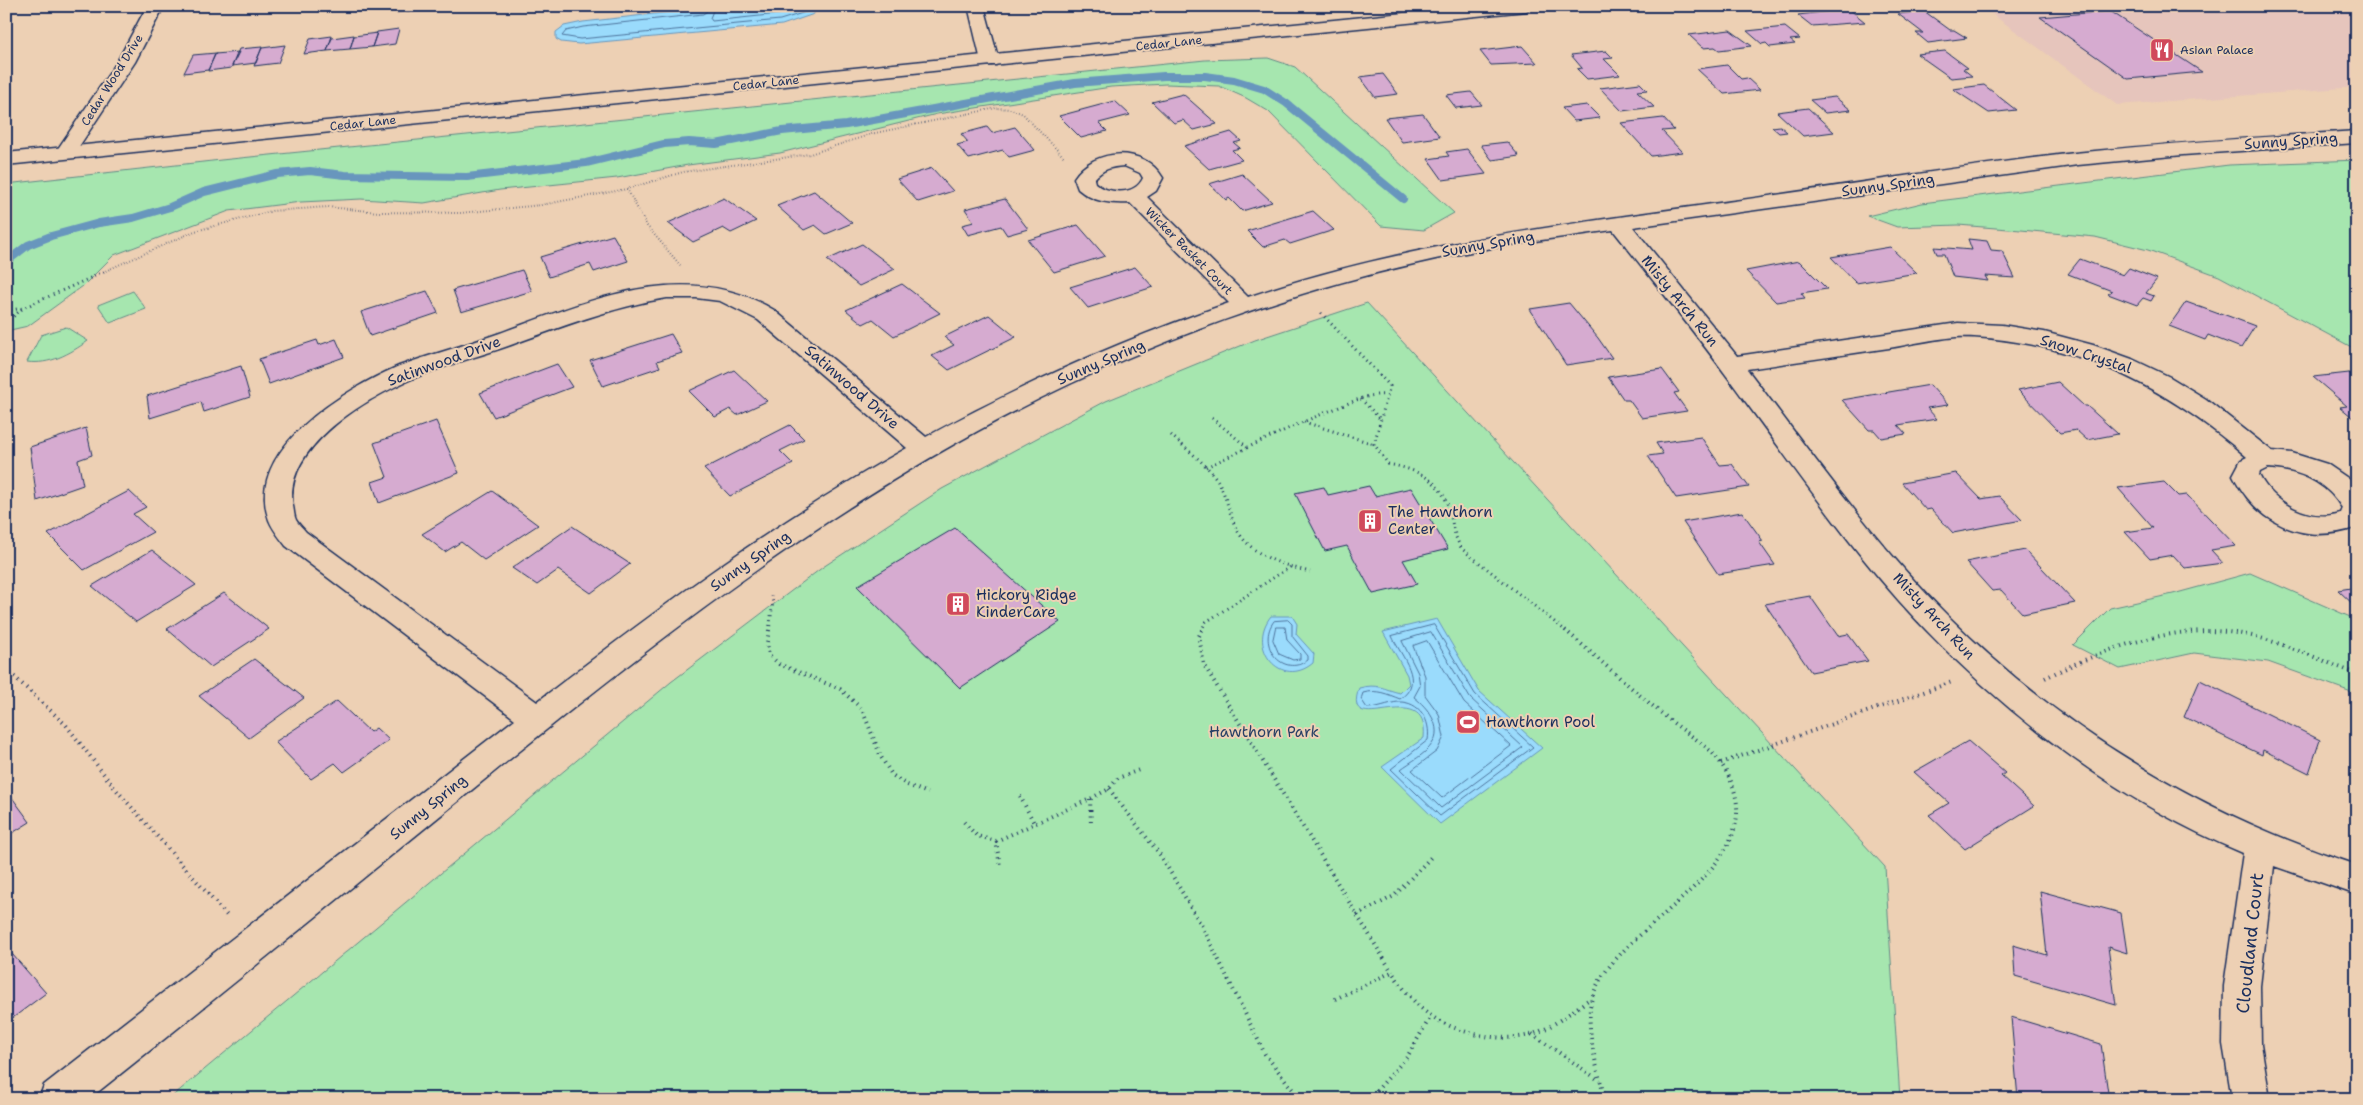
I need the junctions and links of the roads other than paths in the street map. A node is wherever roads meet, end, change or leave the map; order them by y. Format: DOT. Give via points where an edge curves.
graph roads {
  1 [pos="156,6"];
  2 [pos="976,6"];
  3 [pos="1526,6"];
  4 [pos="990,61"];
  5 [pos="2357,136"];
  6 [pos="65,153"];
  7 [pos="6,158"];
  8 [pos="1135,196"];
  9 [pos="1618,223"];
  10 [pos="1244,306"];
  11 [pos="1731,364"];
  12 [pos="924,449"];
  13 [pos="2265,459"];
  14 [pos="537,719"];
  15 [pos="2260,847"];
  16 [pos="2357,880"];
  17 [pos="58,1099"];
  18 [pos="2251,1099"];
  1 -- 6 [label="street, Cedar Wood Drive" via="126,62"];
  2 -- 4 [label="street"];
  3 -- 4 [label="street, Cedar Lane"];
  4 -- 6 [label="street, Cedar Lane"];
  5 -- 9 [label="street, Sunny Spring" via="2043,163"];
  6 -- 7 [label="street, Cedar Lane"];
  8 -- 8 [label="street, Wicker Basket Court" via="1146,191 1154,178 1147,167 1138,162 1104,162 1087,171 1085,185 1098,195"];
  8 -- 10 [label="street, Wicker Basket Court"];
  9 -- 10 [label="street, Sunny Spring" via="1410,259"];
  9 -- 11 [label="street, Misty Arch Run"];
  10 -- 12 [label="street, Sunny Spring" via="1058,380"];
  11 -- 13 [label="street, Snow Crystal" via="1958,330 2027,335 2115,360 2156,379 2193,400 2234,430"];
  11 -- 15 [label="street, Misty Arch Run" via="1813,475 1891,572 1936,623 1982,667 2069,736 2144,786"];
  12 -- 14 [label="street, Sunny Spring" via="753,556"];
  12 -- 14 [label="street, Satinwood Drive" via="772,319 723,295 677,291 606,304 395,377 352,399 330,415 291,457 277,498 282,520 296,539"];
  14 -- 17 [label="street, Sunny Spring"];
  15 -- 16 [label="street, Misty Arch Run"];
  15 -- 18 [label="street, Cloudland Court" via="2242,986 2242,1044"];
}
